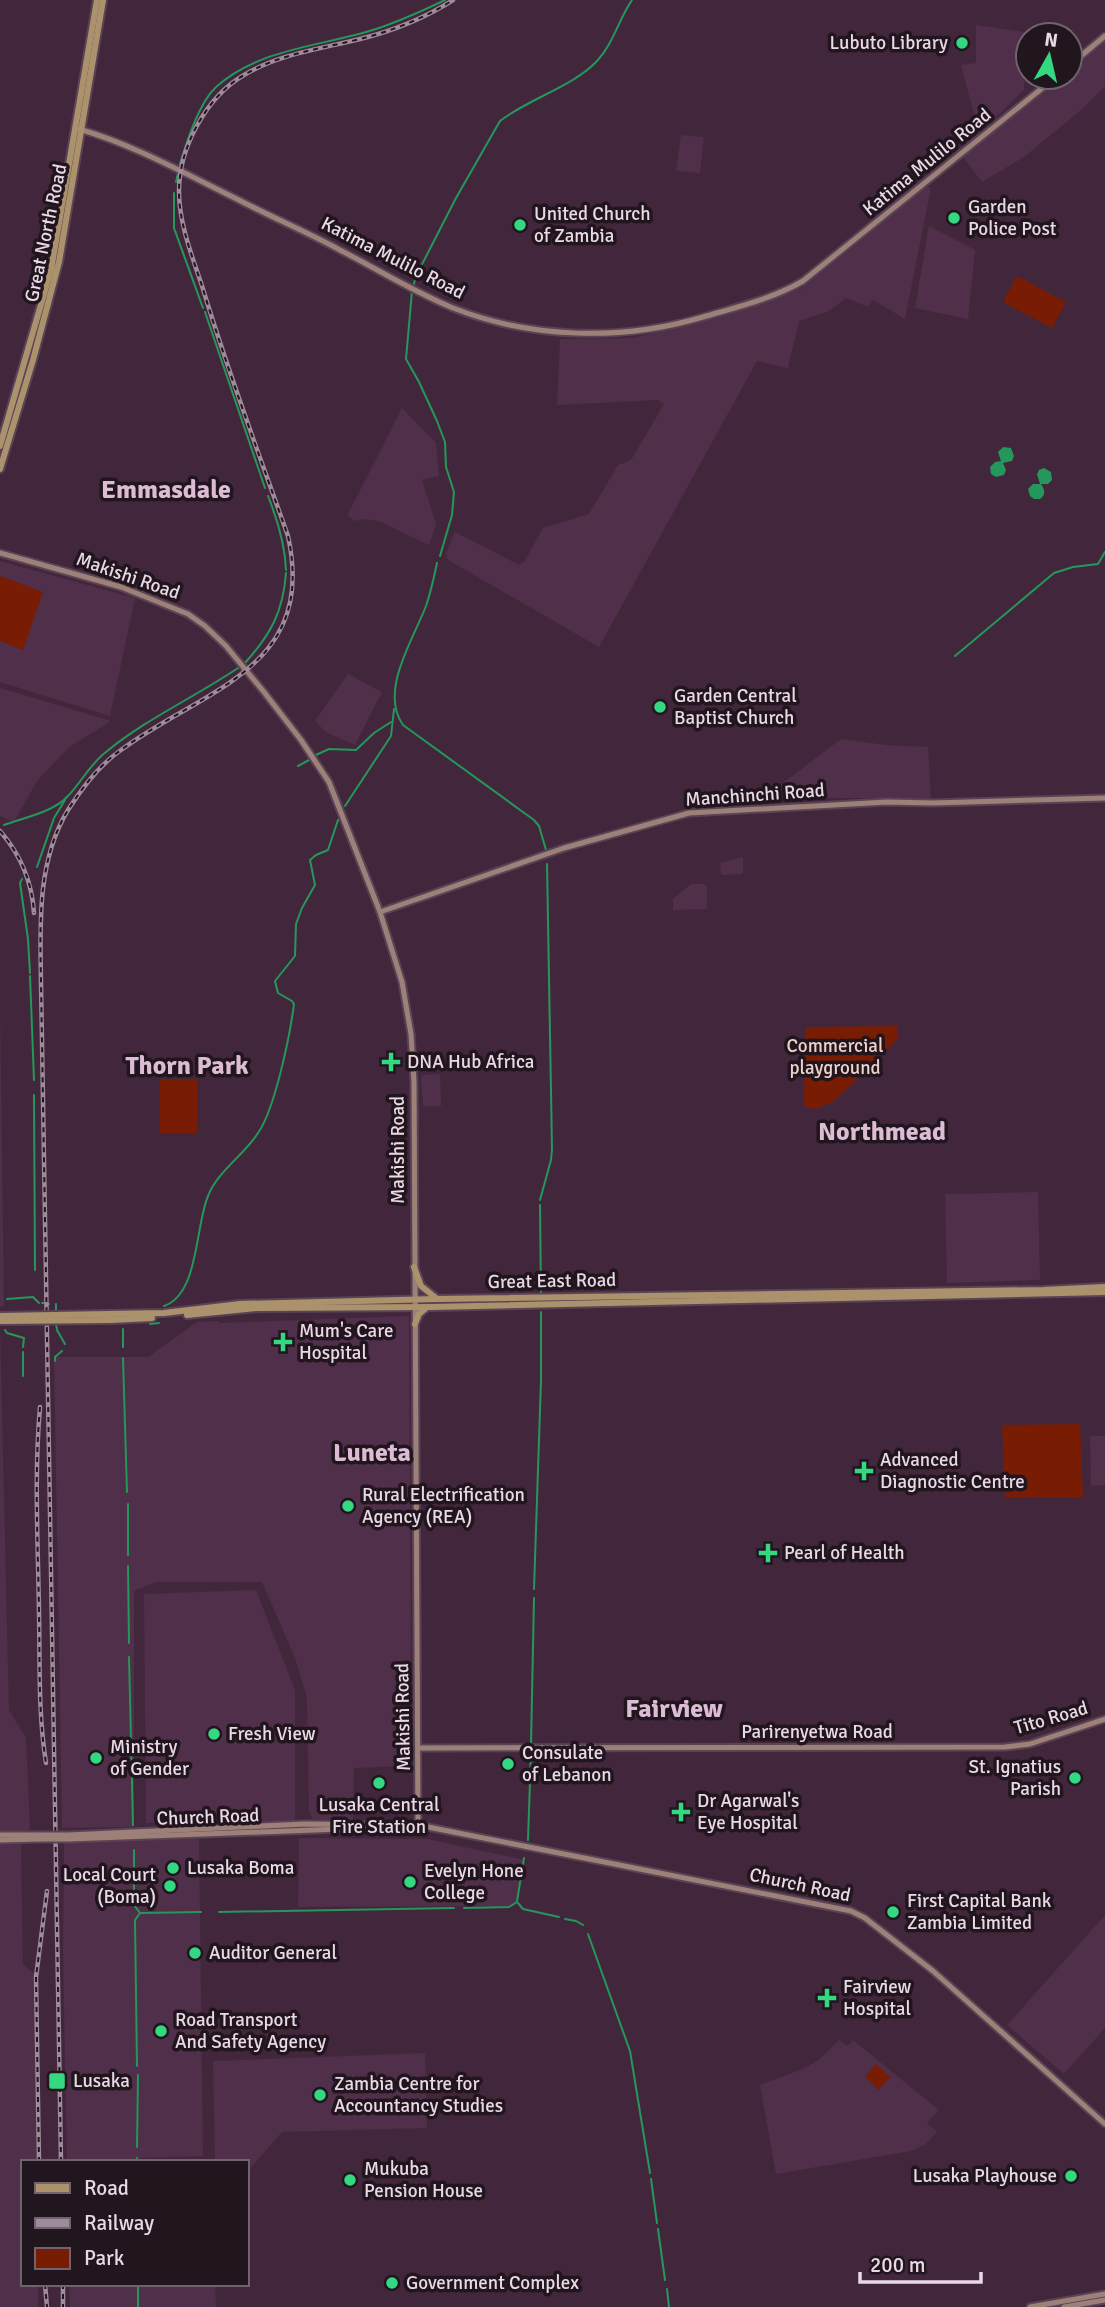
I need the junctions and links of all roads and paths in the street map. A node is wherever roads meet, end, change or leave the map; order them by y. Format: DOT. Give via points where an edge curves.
graph roads {
  1 [pos="97,0"];
  2 [pos="103,0"];
  3 [pos="1105,36"];
  4 [pos="1084,53"];
  5 [pos="1039,91"];
  6 [pos="80,129"];
  7 [pos="0,446"];
  8 [pos="0,468"];
  9 [pos="0,553"];
  10 [pos="1105,798"];
  11 [pos="380,912"];
  12 [pos="415,1267"];
  13 [pos="1105,1287"];
  14 [pos="1105,1292"];
  15 [pos="436,1298"];
  16 [pos="414,1303"];
  17 [pos="432,1307"];
  18 [pos="0,1316"];
  19 [pos="110,1317"];
  20 [pos="0,1321"];
  21 [pos="415,1324"];
  22 [pos="1105,1719"];
  23 [pos="1005,1746"];
  24 [pos="419,1748"];
  25 [pos="419,1812"];
  26 [pos="387,1824"];
  27 [pos="418,1825"];
  28 [pos="0,1837"];
  29 [pos="69,1837"];
  30 [pos="1105,2124"];
  31 [pos="1105,2294"];
  32 [pos="1105,2300"];
  33 [pos="1030,2307"];
  34 [pos="1064,2307"];
  1 -- 6 [label="main road, Great North Road"];
  2 -- 6 [label="main road, Great North Road"];
  3 -- 4 [label="main road"];
  5 -- 6 [label="main road, Katima Mulilo Road" via="789,289 648,331 608,334 505,324 454,308 168,164"];
  6 -- 7 [label="main road, Great North Road" via="51,271"];
  6 -- 8 [label="main road, Great North Road" via="59,262"];
  9 -- 11 [label="main road, Makishi Road" via="139,593 205,626 264,692 322,771"];
  10 -- 11 [label="main road, Manchinchi Road" via="887,802 689,813 608,834"];
  11 -- 12 [label="main road, Makishi Road" via="402,982 411,1034"];
  12 -- 15 [label="main road" via="421,1286"];
  12 -- 16 [label="main road, Makishi Road"];
  13 -- 15 [label="main road, Great East Road"];
  14 -- 17 [label="main road, Great East Road"];
  15 -- 16 [label="main road, Great East Road"];
  16 -- 17 [label="main road, Great East Road"];
  16 -- 19 [label="main road, Great East Road" via="240,1304"];
  16 -- 21 [label="main road, Makishi Road"];
  17 -- 21 [label="main road" via="419,1314"];
  18 -- 19 [label="main road, Great East Road, bridge"];
  19 -- 20 [label="main road, Great East Road, bridge"];
  21 -- 24 [label="main road, Makishi Road"];
  22 -- 23 [label="main road, Tito Road" via="1030,1744"];
  23 -- 24 [label="main road, Parirenyetwa Road"];
  24 -- 25 [label="main road, Makishi Road"];
  25 -- 26 [label="main road" via="414,1819"];
  25 -- 27 [label="main road, Makishi Road"];
  26 -- 27 [label="main road, Church Road"];
  26 -- 29 [label="main road, Church Road" via="211,1827"];
  27 -- 29 [label="main road, Church Road"];
  27 -- 30 [label="main road, Church Road" via="861,1915 931,1970"];
  28 -- 29 [label="main road, Church Road, bridge"];
  31 -- 33 [label="main road"];
  32 -- 34 [label="main road"];
}
